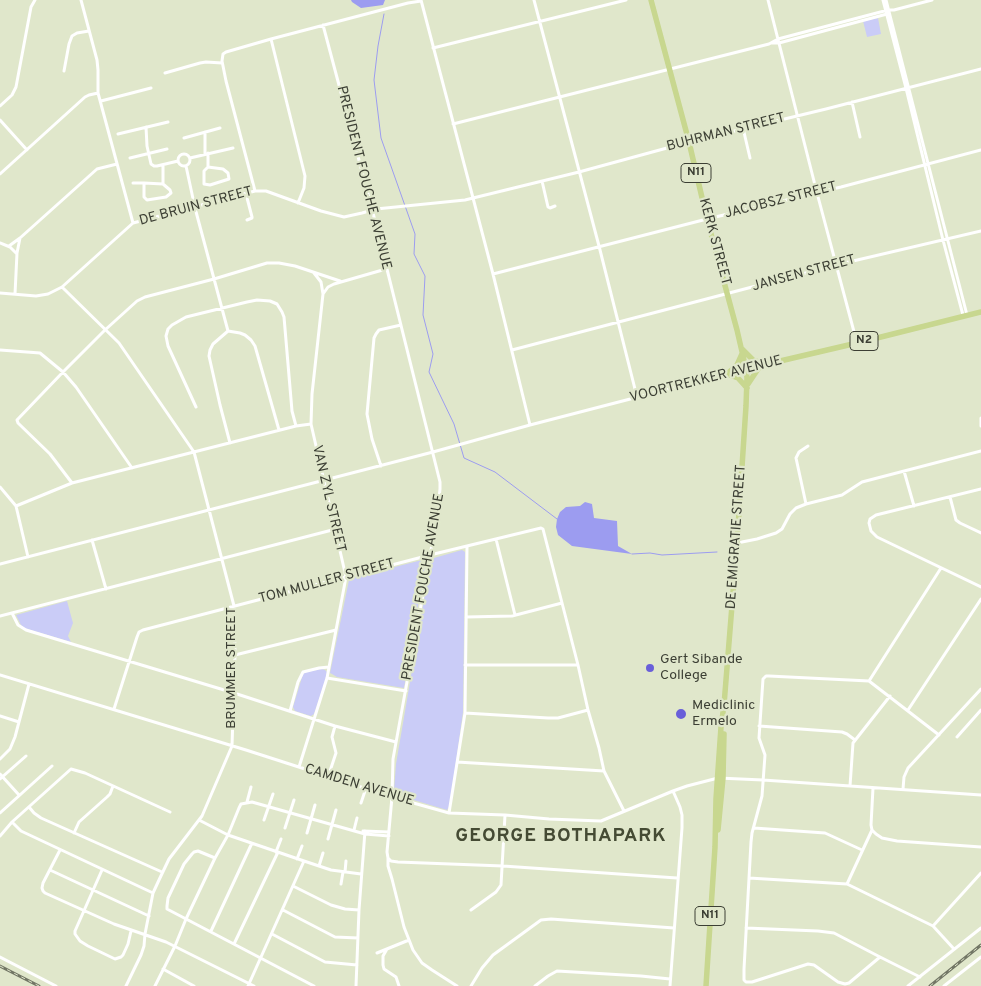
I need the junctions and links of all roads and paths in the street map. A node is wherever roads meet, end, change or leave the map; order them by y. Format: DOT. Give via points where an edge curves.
graph roads {
  1 [pos="35,0"];
  2 [pos="81,0"];
  3 [pos="412,0"];
  4 [pos="534,0"];
  5 [pos="626,0"];
  6 [pos="651,0"];
  7 [pos="768,0"];
  8 [pos="884,0"];
  9 [pos="932,0"];
  10 [pos="421,1"];
  11 [pos="408,2"];
  12 [pos="887,12"];
  13 [pos="539,22"];
  14 [pos="323,25"];
  15 [pos="89,31"];
  16 [pos="271,39"];
  17 [pos="779,41"];
  18 [pos="433,48"];
  19 [pos="222,63"];
  20 [pos="669,69"];
  21 [pos="981,69"];
  22 [pos="64,71"];
  23 [pos="166,73"];
  24 [pos="151,88"];
  25 [pos="907,88"];
  26 [pos="98,93"];
  27 [pos="559,97"];
  28 [pos="101,101"];
  29 [pos="852,102"];
  30 [pos="0,106"];
  31 [pos="798,115"];
  32 [pos="0,120"];
  33 [pos="168,122"];
  34 [pos="453,124"];
  35 [pos="146,127"];
  36 [pos="220,128"];
  37 [pos="743,128"];
  38 [pos="204,132"];
  39 [pos="118,134"];
  40 [pos="860,137"];
  41 [pos="184,138"];
  42 [pos="689,142"];
  43 [pos="232,148"];
  44 [pos="167,149"];
  45 [pos="27,150"];
  46 [pos="981,150"];
  47 [pos="148,153"];
  48 [pos="206,154"];
  49 [pos="130,158"];
  50 [pos="190,158"];
  51 [pos="750,158"];
  52 [pos="178,161"];
  53 [pos="117,164"];
  54 [pos="926,164"];
  55 [pos="163,165"];
  56 [pos="186,166"];
  57 [pos="208,167"];
  58 [pos="579,172"];
  59 [pos="0,174"];
  60 [pos="542,181"];
  61 [pos="133,183"];
  62 [pos="144,183"];
  63 [pos="163,184"];
  64 [pos="255,191"];
  65 [pos="817,192"];
  66 [pos="246,194"];
  67 [pos="472,198"];
  68 [pos="298,203"];
  69 [pos="555,206"];
  70 [pos="195,208"];
  71 [pos="372,210"];
  72 [pos="707,219"];
  73 [pos="247,220"];
  74 [pos="133,224"];
  75 [pos="981,231"];
  76 [pos="20,238"];
  77 [pos="945,240"];
  78 [pos="0,244"];
  79 [pos="8,246"];
  80 [pos="599,246"];
  81 [pos="17,253"];
  82 [pos="836,265"];
  83 [pos="386,269"];
  84 [pos="314,272"];
  85 [pos="493,274"];
  86 [pos="214,279"];
  87 [pos="341,281"];
  88 [pos="62,287"];
  89 [pos="0,293"];
  90 [pos="728,293"];
  91 [pos="15,294"];
  92 [pos="323,294"];
  93 [pos="222,309"];
  94 [pos="981,312"];
  95 [pos="965,316"];
  96 [pos="619,322"];
  97 [pos="401,325"];
  98 [pos="105,330"];
  99 [pos="228,331"];
  100 [pos="857,343"];
  101 [pos="742,349"];
  102 [pos="0,350"];
  103 [pos="512,350"];
  104 [pos="763,365"];
  105 [pos="746,369"];
  106 [pos="63,372"];
  107 [pos="727,374"];
  108 [pos="747,387"];
  109 [pos="637,397"];
  110 [pos="196,407"];
  111 [pos="981,418"];
  112 [pos="311,424"];
  113 [pos="530,425"];
  114 [pos="296,426"];
  115 [pos="981,426"];
  116 [pos="279,430"];
  117 [pos="230,443"];
  118 [pos="808,446"];
  119 [pos="981,451"];
  120 [pos="194,452"];
  121 [pos="433,452"];
  122 [pos="381,466"];
  123 [pos="132,468"];
  124 [pos="904,471"];
  125 [pos="324,480"];
  126 [pos="72,483"];
  127 [pos="0,487"];
  128 [pos="981,489"];
  129 [pos="950,497"];
  130 [pos="806,504"];
  131 [pos="16,506"];
  132 [pos="914,506"];
  133 [pos="210,510"];
  134 [pos="336,529"];
  135 [pos="981,533"];
  136 [pos="496,539"];
  137 [pos="92,540"];
  138 [pos="737,542"];
  139 [pos="466,547"];
  140 [pos="430,555"];
  141 [pos="28,557"];
  142 [pos="222,559"];
  143 [pos="0,564"];
  144 [pos="941,568"];
  145 [pos="346,577"];
  146 [pos="981,587"];
  147 [pos="106,589"];
  148 [pos="981,599"];
  149 [pos="562,603"];
  150 [pos="234,606"];
  151 [pos="12,613"];
  152 [pos="515,615"];
  153 [pos="0,616"];
  154 [pos="466,617"];
  155 [pos="336,630"];
  156 [pos="235,655"];
  157 [pos="130,661"];
  158 [pos="465,665"];
  159 [pos="578,665"];
  160 [pos="329,667"];
  161 [pos="0,675"];
  162 [pos="327,678"];
  163 [pos="869,681"];
  164 [pos="30,684"];
  165 [pos="981,689"];
  166 [pos="406,691"];
  167 [pos="234,693"];
  168 [pos="890,696"];
  169 [pos="114,709"];
  170 [pos="588,710"];
  171 [pos="908,710"];
  172 [pos="981,710"];
  173 [pos="290,711"];
  174 [pos="465,713"];
  175 [pos="0,716"];
  176 [pos="314,719"];
  177 [pos="19,722"];
  178 [pos="335,726"];
  179 [pos="759,726"];
  180 [pos="939,735"];
  181 [pos="957,737"];
  182 [pos="855,740"];
  183 [pos="396,742"];
  184 [pos="232,746"];
  185 [pos="26,756"];
  186 [pos="0,759"];
  187 [pos="457,762"];
  188 [pos="52,766"];
  189 [pos="299,767"];
  190 [pos="604,771"];
  191 [pos="1,776"];
  192 [pos="328,776"];
  193 [pos="720,778"];
  194 [pos="763,780"];
  195 [pos="114,786"];
  196 [pos="850,786"];
  197 [pos="251,787"];
  198 [pos="366,788"];
  199 [pos="873,788"];
  200 [pos="903,789"];
  201 [pos="673,791"];
  202 [pos="273,794"];
  203 [pos="981,794"];
  204 [pos="19,795"];
  205 [pos="392,797"];
  206 [pos="294,800"];
  207 [pos="247,802"];
  208 [pos="361,803"];
  209 [pos="315,805"];
  210 [pos="268,806"];
  211 [pos="29,807"];
  212 [pos="336,810"];
  213 [pos="170,812"];
  214 [pos="289,812"];
  215 [pos="624,812"];
  216 [pos="0,813"];
  217 [pos="450,813"];
  218 [pos="505,815"];
  219 [pos="311,818"];
  220 [pos="357,818"];
  221 [pos="199,820"];
  222 [pos="264,820"];
  223 [pos="12,822"];
  224 [pos="332,824"];
  225 [pos="285,828"];
  226 [pos="754,828"];
  227 [pos="872,830"];
  228 [pos="356,831"];
  229 [pos="74,833"];
  230 [pos="307,833"];
  231 [pos="365,833"];
  232 [pos="389,834"];
  233 [pos="228,835"];
  234 [pos="0,836"];
  235 [pos="280,839"];
  236 [pos="328,840"];
  237 [pos="252,843"];
  238 [pos="302,846"];
  239 [pos="981,847"];
  240 [pos="60,850"];
  241 [pos="862,850"];
  242 [pos="277,852"];
  243 [pos="323,853"];
  244 [pos="215,858"];
  245 [pos="388,858"];
  246 [pos="297,859"];
  247 [pos="346,861"];
  248 [pos="304,862"];
  249 [pos="319,866"];
  250 [pos="503,866"];
  251 [pos="50,870"];
  252 [pos="102,870"];
  253 [pos="162,872"];
  254 [pos="344,872"];
  255 [pos="981,873"];
  256 [pos="361,874"];
  257 [pos="677,878"];
  258 [pos="749,878"];
  259 [pos="341,884"];
  260 [pos="847,884"];
  261 [pos="293,886"];
  262 [pos="93,890"];
  263 [pos="153,894"];
  264 [pos="84,910"];
  265 [pos="283,910"];
  266 [pos="359,910"];
  267 [pos="471,910"];
  268 [pos="149,916"];
  269 [pos="186,919"];
  270 [pos="933,926"];
  271 [pos="674,928"];
  272 [pos="746,928"];
  273 [pos="981,928"];
  274 [pos="131,931"];
  275 [pos="211,932"];
  276 [pos="145,934"];
  277 [pos="272,934"];
  278 [pos="358,938"];
  279 [pos="409,940"];
  280 [pos="234,944"];
  281 [pos="175,946"];
  282 [pos="387,949"];
  283 [pos="954,949"];
  284 [pos="378,953"];
  285 [pos="0,957"];
  286 [pos="880,957"];
  287 [pos="981,957"];
  288 [pos="260,958"];
  289 [pos="357,965"];
  290 [pos="163,969"];
  291 [pos="920,977"];
  292 [pos="670,979"];
  293 [pos="249,985"];
  294 [pos="56,986"];
  295 [pos="126,986"];
  296 [pos="155,986"];
  297 [pos="194,986"];
  298 [pos="254,986"];
  299 [pos="314,986"];
  300 [pos="356,986"];
  301 [pos="399,986"];
  302 [pos="457,986"];
  303 [pos="471,986"];
  304 [pos="534,986"];
  305 [pos="670,986"];
  306 [pos="706,986"];
  307 [pos="908,986"];
  308 [pos="944,986"];
  1 -- 30 [label="street" via="16,87"];
  2 -- 15 [label="street"];
  3 -- 11 [label="street"];
  4 -- 13 [label="street"];
  5 -- 13 [label="street"];
  6 -- 20 [label="highway, KERK STREET / N11"];
  7 -- 17 [label="street"];
  8 -- 12 [label="street"];
  9 -- 12 [label="street"];
  10 -- 11 [label="street"];
  10 -- 18 [label="street"];
  11 -- 14 [label="street"];
  12 -- 17 [label="street"];
  12 -- 25 [label="street"];
  13 -- 18 [label="street"];
  13 -- 27 [label="street"];
  14 -- 16 [label="street"];
  14 -- 71 [label="street, PRESIDENT FOUCHE AVENUE"];
  15 -- 22 [label="street" via="72,36"];
  15 -- 26 [label="street" via="97,64"];
  16 -- 19 [label="street" via="230,50 223,54"];
  16 -- 68 [label="street" via="305,176"];
  17 -- 20 [label="street"];
  17 -- 31 [label="street"];
  18 -- 34 [label="street"];
  19 -- 23 [label="street" via="206,62"];
  19 -- 64 [label="street"];
  20 -- 27 [label="street"];
  20 -- 42 [label="highway, KERK STREET / N11"];
  21 -- 25 [label="street, BUHRMAN STREET"];
  24 -- 28 [label="street"];
  25 -- 29 [label="street, BUHRMAN STREET"];
  25 -- 54 [label="street"];
  26 -- 28 [label="street"];
  26 -- 45 [label="street" via="89,95"];
  27 -- 34 [label="street"];
  27 -- 58 [label="street"];
  28 -- 53 [label="street"];
  29 -- 31 [label="street, BUHRMAN STREET"];
  29 -- 40 [label="street"];
  31 -- 37 [label="street, BUHRMAN STREET"];
  31 -- 65 [label="street"];
  32 -- 45 [label="street"];
  33 -- 35 [label="street"];
  34 -- 67 [label="street"];
  35 -- 39 [label="street"];
  35 -- 47 [label="street"];
  36 -- 38 [label="street"];
  37 -- 42 [label="street, BUHRMAN STREET"];
  37 -- 51 [label="street"];
  38 -- 41 [label="street"];
  38 -- 48 [label="street"];
  42 -- 58 [label="street, BUHRMAN STREET"];
  42 -- 72 [label="highway, KERK STREET / N11"];
  43 -- 48 [label="street"];
  44 -- 47 [label="street"];
  45 -- 59 [label="street"];
  46 -- 54 [label="street, JACOBSZ STREET"];
  47 -- 49 [label="street"];
  47 -- 55 [label="street" via="154,166"];
  48 -- 50 [label="street"];
  48 -- 57 [label="street"];
  50 -- 52 [label="street" via="182,154"];
  50 -- 56 [label="street"];
  52 -- 55 [label="street"];
  52 -- 56 [label="street"];
  53 -- 74 [label="street"];
  53 -- 76 [label="street" via="97,169"];
  54 -- 65 [label="street, JACOBSZ STREET"];
  54 -- 77 [label="street"];
  55 -- 63 [label="street"];
  56 -- 70 [label="street"];
  57 -- 57 [label="street" via="223,169 229,179 206,185 204,171"];
  58 -- 60 [label="street, BUHRMAN STREET"];
  58 -- 80 [label="street"];
  60 -- 67 [label="street, BUHRMAN STREET"];
  60 -- 69 [label="street" via="548,207"];
  61 -- 62 [label="street"];
  62 -- 63 [label="street"];
  62 -- 63 [label="street" via="144,198 149,201 170,195 170,190"];
  64 -- 66 [label="street, DE BRUIN STREET"];
  64 -- 68 [label="street, DE BRUIN STREET" via="266,191"];
  65 -- 72 [label="street, JACOBSZ STREET"];
  65 -- 82 [label="street"];
  66 -- 70 [label="street, DE BRUIN STREET"];
  66 -- 73 [label="street" via="252,217"];
  67 -- 71 [label="street, DE BRUIN STREET"];
  67 -- 85 [label="street"];
  68 -- 71 [label="street, DE BRUIN STREET" via="344,217"];
  70 -- 74 [label="street, DE BRUIN STREET"];
  70 -- 86 [label="street"];
  71 -- 83 [label="street, PRESIDENT FOUCHE AVENUE"];
  72 -- 80 [label="street, JACOBSZ STREET"];
  72 -- 90 [label="highway, KERK STREET / N11"];
  74 -- 88 [label="street, DE BRUIN STREET"];
  75 -- 77 [label="street, JANSEN STREET"];
  76 -- 79 [label="street"];
  76 -- 81 [label="street"];
  77 -- 82 [label="street, JANSEN STREET"];
  77 -- 95 [label="street"];
  78 -- 79 [label="street"];
  79 -- 81 [label="street"];
  80 -- 85 [label="street, JACOBSZ STREET"];
  80 -- 96 [label="street"];
  81 -- 91 [label="street"];
  82 -- 90 [label="street, JANSEN STREET"];
  82 -- 100 [label="street"];
  83 -- 87 [label="street"];
  83 -- 97 [label="street, PRESIDENT FOUCHE AVENUE"];
  84 -- 86 [label="street" via="268,263"];
  84 -- 87 [label="street"];
  84 -- 92 [label="street"];
  85 -- 103 [label="street"];
  86 -- 93 [label="street"];
  86 -- 98 [label="street" via="140,298"];
  87 -- 92 [label="street"];
  88 -- 91 [label="street, DE BRUIN STREET" via="42,295"];
  88 -- 98 [label="street, BRUMMER STREET"];
  89 -- 91 [label="street, DE BRUIN STREET"];
  90 -- 96 [label="street, JANSEN STREET"];
  90 -- 101 [label="highway, KERK STREET / N11"];
  92 -- 112 [label="street, VAN ZYL STREET"];
  93 -- 99 [label="street"];
  93 -- 110 [label="street" via="182,319 166,334"];
  93 -- 114 [label="street" via="257,300 270,301 280,308 284,317"];
  94 -- 95 [label="highway, VOORTREKKER AVENUE / N2"];
  95 -- 100 [label="highway, VOORTREKKER AVENUE / N2"];
  96 -- 103 [label="street, JANSEN STREET"];
  96 -- 109 [label="street"];
  97 -- 121 [label="street, PRESIDENT FOUCHE AVENUE"];
  97 -- 122 [label="street" via="379,330 374,338 367,414"];
  98 -- 106 [label="street"];
  98 -- 120 [label="street, BRUMMER STREET" via="124,348"];
  99 -- 116 [label="street" via="240,333 251,340"];
  99 -- 117 [label="street" via="213,344 209,356"];
  100 -- 104 [label="highway, VOORTREKKER AVENUE / N2"];
  101 -- 104 [label="highway" via="752,360"];
  101 -- 105 [label="highway, KERK STREET / N11"];
  101 -- 107 [label="highway" via="737,365"];
  102 -- 106 [label="street" via="37,352"];
  103 -- 113 [label="street"];
  104 -- 105 [label="highway, VOORTREKKER AVENUE / N2"];
  104 -- 108 [label="highway"];
  105 -- 107 [label="street, VOORTREKKER AVENUE"];
  105 -- 108 [label="highway, DE EMIGRATIE STREET / N11"];
  106 -- 123 [label="street"];
  106 -- 126 [label="street" via="18,422 50,454"];
  107 -- 108 [label="highway" via="738,378"];
  107 -- 109 [label="street, VOORTREKKER AVENUE"];
  108 -- 138 [label="highway, DE EMIGRATIE STREET / N11"];
  109 -- 113 [label="street, VOORTREKKER AVENUE"];
  111 -- 115 [label="street"];
  112 -- 114 [label="street"];
  112 -- 125 [label="street, VAN ZYL STREET"];
  113 -- 121 [label="street, VOORTREKKER AVENUE"];
  114 -- 116 [label="street"];
  116 -- 117 [label="street"];
  117 -- 120 [label="street"];
  118 -- 130 [label="street" via="796,458"];
  119 -- 124 [label="street"];
  120 -- 123 [label="street"];
  120 -- 133 [label="street, BRUMMER STREET"];
  121 -- 122 [label="street, VOORTREKKER AVENUE"];
  121 -- 140 [label="street, PRESIDENT FOUCHE AVENUE" via="440,489"];
  122 -- 125 [label="street, VOORTREKKER AVENUE"];
  123 -- 126 [label="street"];
  124 -- 130 [label="street" via="866,480 842,495"];
  124 -- 132 [label="street"];
  125 -- 133 [label="street, VOORTREKKER AVENUE"];
  125 -- 134 [label="street, VAN ZYL STREET"];
  126 -- 131 [label="street"];
  127 -- 131 [label="street"];
  128 -- 129 [label="street"];
  129 -- 132 [label="street"];
  129 -- 135 [label="street" via="956,520"];
  130 -- 138 [label="street" via="796,508 778,532"];
  131 -- 141 [label="street"];
  132 -- 144 [label="street" via="874,516 869,523 871,532"];
  133 -- 137 [label="street, VOORTREKKER AVENUE"];
  133 -- 142 [label="street, BRUMMER STREET"];
  134 -- 142 [label="street"];
  134 -- 145 [label="street, VAN ZYL STREET"];
  136 -- 139 [label="street, TOM MULLER STREET"];
  136 -- 149 [label="street, TOM MULLER STREET" via="541,528"];
  136 -- 152 [label="street"];
  137 -- 141 [label="street, VOORTREKKER AVENUE"];
  137 -- 147 [label="street"];
  138 -- 193 [label="highway, DE EMIGRATIE STREET / N11"];
  139 -- 140 [label="street, TOM MULLER STREET"];
  139 -- 154 [label="street"];
  140 -- 145 [label="street, TOM MULLER STREET"];
  140 -- 166 [label="street, PRESIDENT FOUCHE AVENUE"];
  141 -- 143 [label="street, VOORTREKKER AVENUE"];
  142 -- 147 [label="street"];
  142 -- 150 [label="street, BRUMMER STREET"];
  144 -- 146 [label="street"];
  144 -- 163 [label="street"];
  145 -- 150 [label="street, TOM MULLER STREET"];
  145 -- 155 [label="street, VAN ZYL STREET"];
  147 -- 151 [label="street"];
  148 -- 171 [label="street"];
  149 -- 152 [label="street"];
  149 -- 159 [label="street"];
  150 -- 156 [label="street, BRUMMER STREET"];
  150 -- 157 [label="street, TOM MULLER STREET" via="140,631"];
  151 -- 153 [label="street"];
  151 -- 157 [label="street" via="18,625 26,630"];
  152 -- 154 [label="street"];
  154 -- 158 [label="street"];
  155 -- 156 [label="street"];
  155 -- 160 [label="street, VAN ZYL STREET"];
  156 -- 167 [label="street, BRUMMER STREET"];
  157 -- 167 [label="street"];
  157 -- 169 [label="street, TOM MULLER STREET"];
  158 -- 159 [label="street"];
  158 -- 174 [label="street"];
  159 -- 170 [label="street"];
  160 -- 162 [label="street, VAN ZYL STREET"];
  160 -- 173 [label="street" via="303,672"];
  161 -- 164 [label="street, CAMDEN AVENUE"];
  162 -- 166 [label="street"];
  162 -- 176 [label="street, VAN ZYL STREET"];
  163 -- 168 [label="street"];
  163 -- 179 [label="street" via="766,676 762,681"];
  164 -- 169 [label="street, CAMDEN AVENUE"];
  164 -- 177 [label="street"];
  165 -- 180 [label="street"];
  166 -- 183 [label="street, PRESIDENT FOUCHE AVENUE"];
  167 -- 173 [label="street"];
  167 -- 184 [label="street, BRUMMER STREET"];
  168 -- 171 [label="street"];
  168 -- 182 [label="street"];
  169 -- 184 [label="street, CAMDEN AVENUE"];
  170 -- 174 [label="street" via="558,718"];
  170 -- 190 [label="street"];
  171 -- 180 [label="street"];
  172 -- 181 [label="street"];
  173 -- 176 [label="street"];
  174 -- 187 [label="street"];
  175 -- 177 [label="street"];
  176 -- 178 [label="street"];
  176 -- 189 [label="street, VAN ZYL STREET"];
  177 -- 186 [label="street" via="10,749"];
  178 -- 183 [label="street"];
  178 -- 192 [label="street" via="332,737 336,753"];
  179 -- 182 [label="street" via="840,732"];
  179 -- 194 [label="street" via="759,739 765,755"];
  180 -- 200 [label="street" via="906,770"];
  182 -- 196 [label="street"];
  183 -- 205 [label="street, PRESIDENT FOUCHE AVENUE"];
  184 -- 189 [label="street, CAMDEN AVENUE"];
  184 -- 221 [label="street, BRUMMER STREET"];
  185 -- 191 [label="street"];
  187 -- 190 [label="street"];
  187 -- 217 [label="street"];
  188 -- 204 [label="street"];
  189 -- 192 [label="street, CAMDEN AVENUE"];
  190 -- 215 [label="street"];
  191 -- 204 [label="street"];
  192 -- 198 [label="street, CAMDEN AVENUE"];
  193 -- 194 [label="street, CAMDEN AVENUE"];
  193 -- 201 [label="street, CAMDEN AVENUE"];
  193 -- 306 [label="highway, DE EMIGRATIE STREET / N11" via="716,799"];
  194 -- 196 [label="street, CAMDEN AVENUE"];
  194 -- 226 [label="street" via="762,802"];
  195 -- 211 [label="street" via="71,769"];
  195 -- 213 [label="street"];
  195 -- 229 [label="street" via="107,797 82,818"];
  196 -- 199 [label="street, CAMDEN AVENUE"];
  197 -- 207 [label="street"];
  198 -- 205 [label="street, CAMDEN AVENUE"];
  198 -- 208 [label="street"];
  199 -- 200 [label="street, CAMDEN AVENUE"];
  199 -- 227 [label="street"];
  200 -- 203 [label="street, CAMDEN AVENUE"];
  201 -- 215 [label="street, CAMDEN AVENUE"];
  201 -- 257 [label="street" via="682,814"];
  202 -- 210 [label="street"];
  204 -- 216 [label="street"];
  205 -- 217 [label="street, CAMDEN AVENUE"];
  205 -- 232 [label="street, PRESIDENT FOUCHE AVENUE"];
  206 -- 214 [label="street"];
  207 -- 210 [label="street"];
  207 -- 233 [label="street" via="240,805"];
  209 -- 219 [label="street"];
  210 -- 214 [label="street"];
  210 -- 222 [label="street"];
  211 -- 223 [label="street"];
  211 -- 229 [label="street" via="41,818"];
  212 -- 224 [label="street"];
  214 -- 219 [label="street"];
  214 -- 225 [label="street"];
  215 -- 218 [label="street, CAMDEN AVENUE" via="595,822"];
  217 -- 218 [label="street, CAMDEN AVENUE"];
  218 -- 250 [label="street"];
  219 -- 224 [label="street"];
  219 -- 230 [label="street"];
  220 -- 228 [label="street"];
  221 -- 233 [label="street"];
  221 -- 253 [label="street, BRUMMER STREET"];
  223 -- 234 [label="street"];
  223 -- 240 [label="street" via="21,831"];
  224 -- 228 [label="street"];
  224 -- 236 [label="street"];
  226 -- 241 [label="street" via="819,832"];
  226 -- 258 [label="street"];
  227 -- 239 [label="street" via="882,838 897,841"];
  227 -- 241 [label="street"];
  228 -- 231 [label="street"];
  229 -- 253 [label="street"];
  231 -- 232 [label="street"];
  231 -- 256 [label="street"];
  232 -- 245 [label="street, PRESIDENT FOUCHE AVENUE"];
  233 -- 237 [label="street"];
  233 -- 244 [label="street"];
  235 -- 242 [label="street"];
  237 -- 242 [label="street"];
  237 -- 275 [label="street"];
  238 -- 246 [label="street"];
  240 -- 251 [label="street"];
  240 -- 252 [label="street"];
  241 -- 260 [label="street"];
  242 -- 246 [label="street"];
  242 -- 280 [label="street"];
  243 -- 249 [label="street"];
  244 -- 269 [label="street"];
  244 -- 269 [label="street" via="196,851 181,870 166,906 170,912"];
  245 -- 250 [label="street" via="398,862"];
  245 -- 279 [label="street, PRESIDENT FOUCHE AVENUE"];
  246 -- 248 [label="street"];
  247 -- 254 [label="street"];
  248 -- 249 [label="street"];
  248 -- 261 [label="street"];
  249 -- 254 [label="street"];
  250 -- 257 [label="street"];
  250 -- 267 [label="street" via="499,889"];
  251 -- 262 [label="street"];
  251 -- 264 [label="street" via="43,891"];
  252 -- 262 [label="street"];
  252 -- 263 [label="street"];
  253 -- 263 [label="street, BRUMMER STREET"];
  254 -- 256 [label="street"];
  254 -- 259 [label="street"];
  255 -- 270 [label="street"];
  256 -- 266 [label="street"];
  257 -- 271 [label="street"];
  258 -- 260 [label="street"];
  258 -- 272 [label="street"];
  260 -- 270 [label="street"];
  261 -- 265 [label="street"];
  261 -- 266 [label="street" via="331,905"];
  262 -- 264 [label="street"];
  262 -- 268 [label="street"];
  263 -- 268 [label="street, BRUMMER STREET"];
  264 -- 274 [label="street"];
  264 -- 274 [label="street" via="75,934 80,941 115,959 123,955"];
  265 -- 277 [label="street"];
  265 -- 278 [label="street" via="335,937"];
  266 -- 278 [label="street"];
  268 -- 276 [label="street, BRUMMER STREET"];
  269 -- 275 [label="street"];
  269 -- 281 [label="street"];
  270 -- 283 [label="street"];
  271 -- 292 [label="street"];
  271 -- 303 [label="street" via="541,920 487,960"];
  272 -- 286 [label="street" via="836,934"];
  272 -- 286 [label="street" via="746,982 808,964 845,984"];
  273 -- 283 [label="street"];
  274 -- 276 [label="street"];
  275 -- 280 [label="street"];
  276 -- 281 [label="street"];
  276 -- 295 [label="street, BRUMMER STREET" via="141,955"];
  277 -- 288 [label="street"];
  277 -- 289 [label="street" via="325,962"];
  278 -- 289 [label="street"];
  279 -- 282 [label="street"];
  279 -- 302 [label="street, PRESIDENT FOUCHE AVENUE" via="422,963"];
  280 -- 288 [label="street"];
  281 -- 290 [label="street"];
  281 -- 293 [label="street"];
  282 -- 284 [label="street"];
  282 -- 301 [label="street" via="382,965 396,977"];
  283 -- 291 [label="street"];
  285 -- 294 [label="street"];
  286 -- 291 [label="street"];
  287 -- 308 [label="street"];
  288 -- 293 [label="street"];
  288 -- 299 [label="street"];
  289 -- 300 [label="street"];
  290 -- 296 [label="street"];
  290 -- 297 [label="street"];
  291 -- 307 [label="street"];
  292 -- 304 [label="street" via="557,971"];
  292 -- 305 [label="street"];
  293 -- 298 [label="street"];
}
